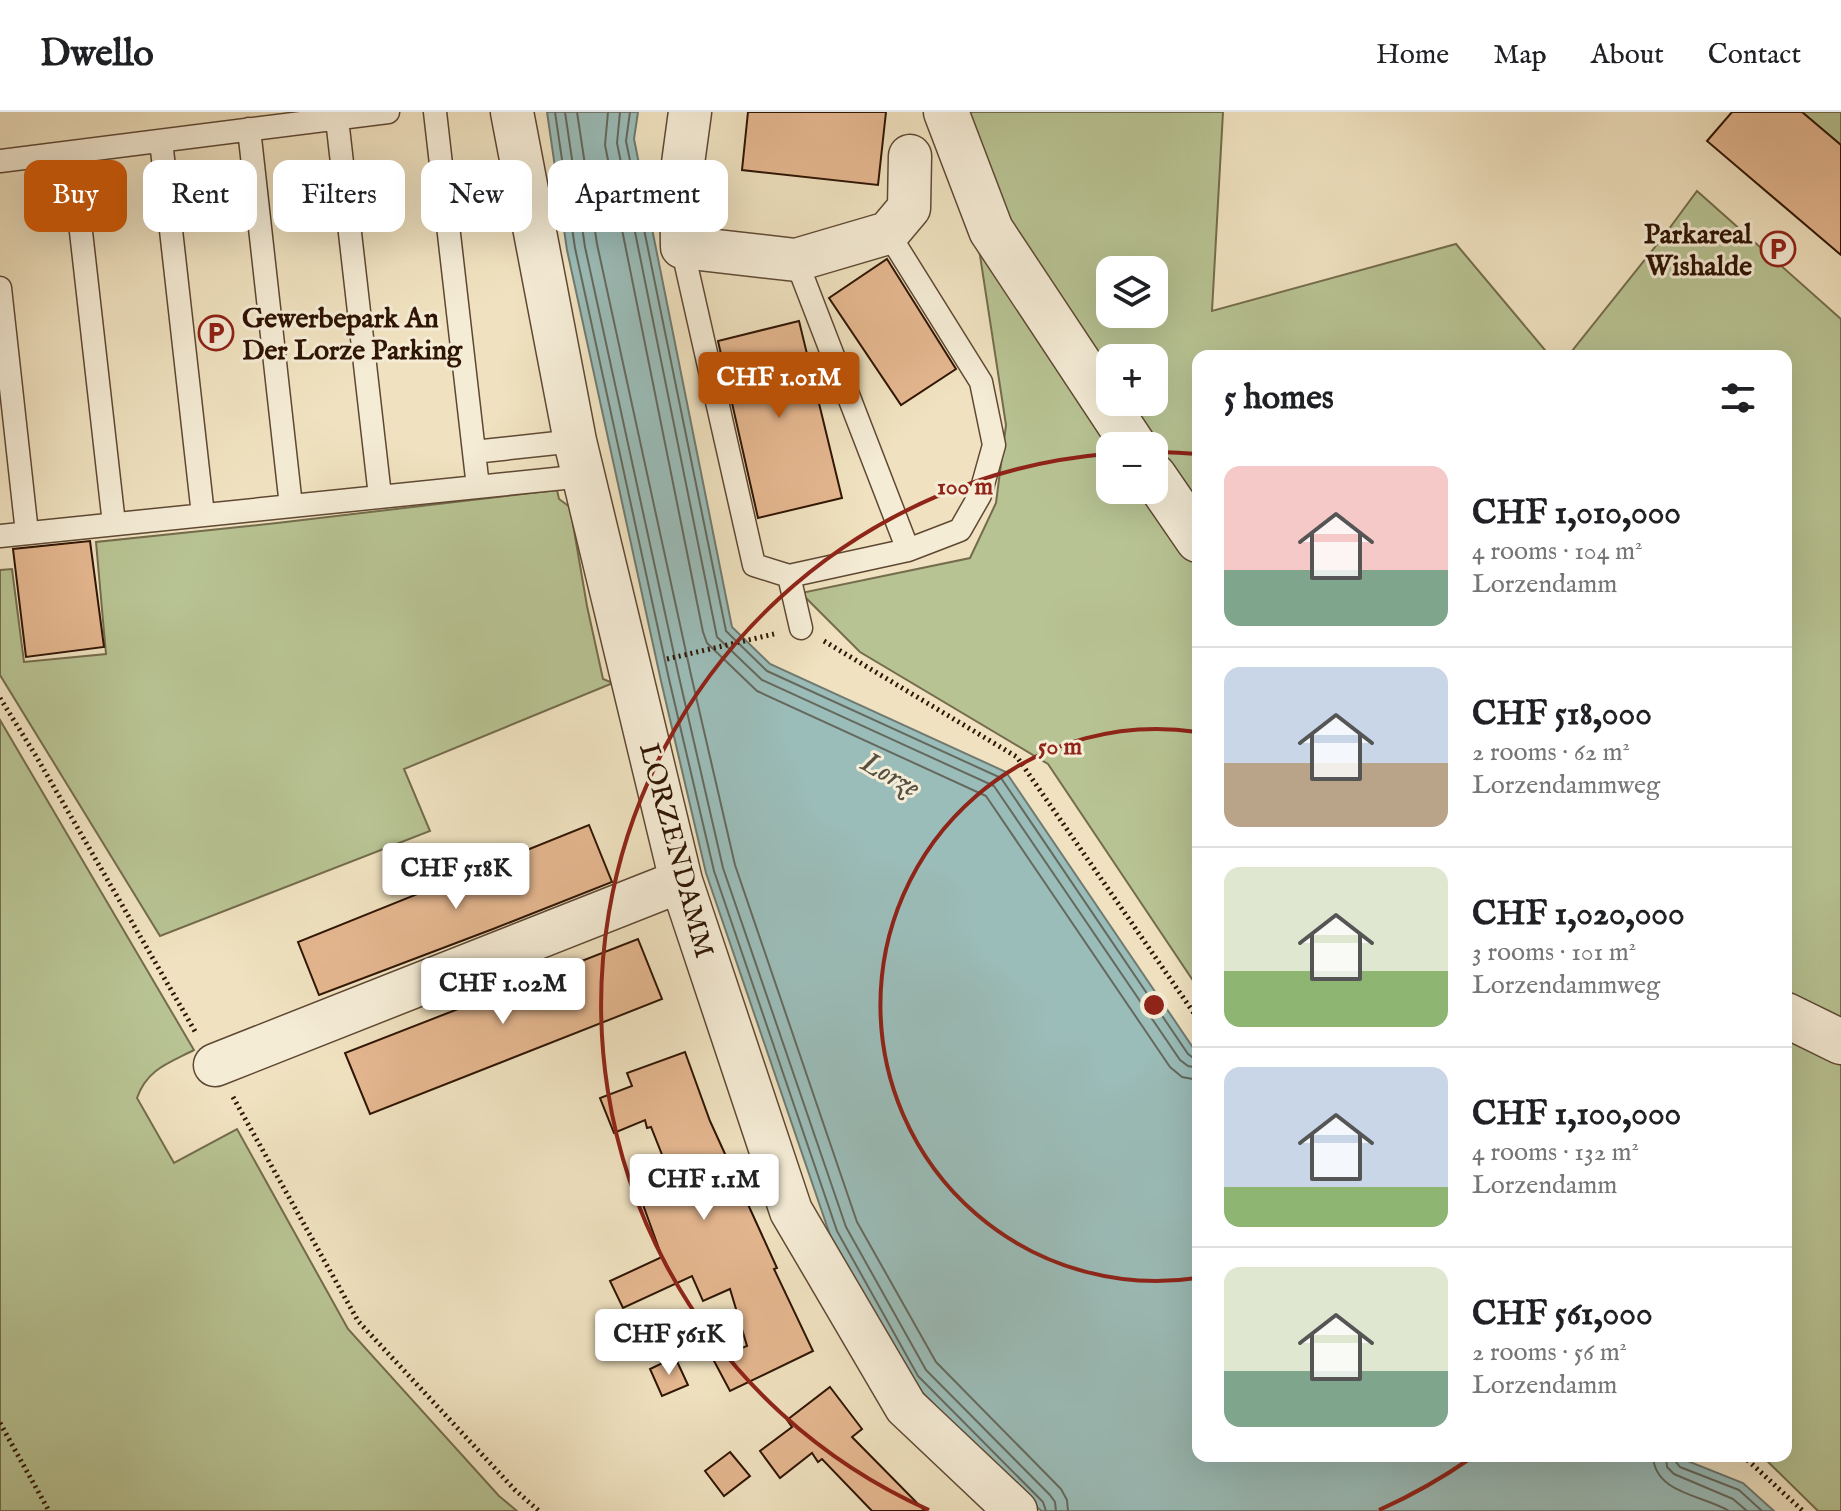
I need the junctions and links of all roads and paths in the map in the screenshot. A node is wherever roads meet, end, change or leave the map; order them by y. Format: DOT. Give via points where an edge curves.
graph roads {
  1 [pos="388,112"];
  2 [pos="435,112"];
  3 [pos="512,112"];
  4 [pos="690,112"];
  5 [pos="946,112"];
  6 [pos="337,119"];
  7 [pos="249,129"];
  8 [pos="161,141"];
  9 [pos="72,152"];
  10 [pos="910,156"];
  11 [pos="0,161"];
  12 [pos="888,233"];
  13 [pos="682,247"];
  14 [pos="796,260"];
  15 [pos="0,288"];
  16 [pos="1125,432"];
  17 [pos="474,452"];
  18 [pos="580,458"];
  19 [pos="478,487"];
  20 [pos="380,496"];
  21 [pos="1168,496"];
  22 [pos="291,506"];
  23 [pos="203,515"];
  24 [pos="114,524"];
  25 [pos="1192,531"];
  26 [pos="27,533"];
  27 [pos="0,536"];
  28 [pos="908,550"];
  29 [pos="789,576"];
  30 [pos="801,628"];
  31 [pos="631,667"];
  32 [pos="0,698"];
  33 [pos="681,881"];
  34 [pos="1192,1010"];
  35 [pos="1792,1018"];
  36 [pos="1841,1042"];
  37 [pos="215,1065"];
  38 [pos="0,1423"];
  39 [pos="1750,1462"];
  40 [pos="49,1511"];
  41 [pos="539,1511"];
  42 [pos="1016,1511"];
  43 [pos="1803,1511"];
  1 -- 6 [label="lane"];
  2 -- 17 [label="lane"];
  3 -- 18 [label="street, LORZENDAMM"];
  4 -- 13 [label="street" via="681,178"];
  5 -- 16 [label="street" via="991,230"];
  6 -- 7 [label="lane"];
  6 -- 20 [label="lane"];
  7 -- 8 [label="lane"];
  7 -- 22 [label="lane"];
  8 -- 9 [label="lane"];
  8 -- 23 [label="lane"];
  9 -- 11 [label="lane"];
  9 -- 24 [label="lane"];
  10 -- 12 [label="street" via="909,208"];
  12 -- 14 [label="street"];
  12 -- 28 [label="lane" via="981,382 994,445 980,495 960,530"];
  13 -- 14 [label="street"];
  13 -- 29 [label="lane" via="754,565"];
  14 -- 28 [label="lane"];
  15 -- 26 [label="lane"];
  17 -- 18 [label="lane"];
  17 -- 19 [label="lane"];
  18 -- 19 [label="lane"];
  18 -- 31 [label="street, LORZENDAMM"];
  19 -- 20 [label="lane"];
  20 -- 22 [label="lane"];
  21 -- 25 [label="street"];
  22 -- 23 [label="lane"];
  23 -- 24 [label="lane"];
  24 -- 26 [label="lane"];
  26 -- 27 [label="lane"];
  28 -- 29 [label="lane"];
  29 -- 30 [label="lane"];
  30 -- 31 [label="path"];
  30 -- 34 [label="path" via="1017,757"];
  31 -- 33 [label="street, LORZENDAMM"];
  32 -- 37 [label="path"];
  33 -- 37 [label="street"];
  33 -- 42 [label="street, LORZENDAMM" via="791,1211 906,1407"];
  35 -- 36 [label="street"];
  37 -- 41 [label="path" via="358,1321"];
  38 -- 40 [label="path"];
  39 -- 43 [label="path"];
}
